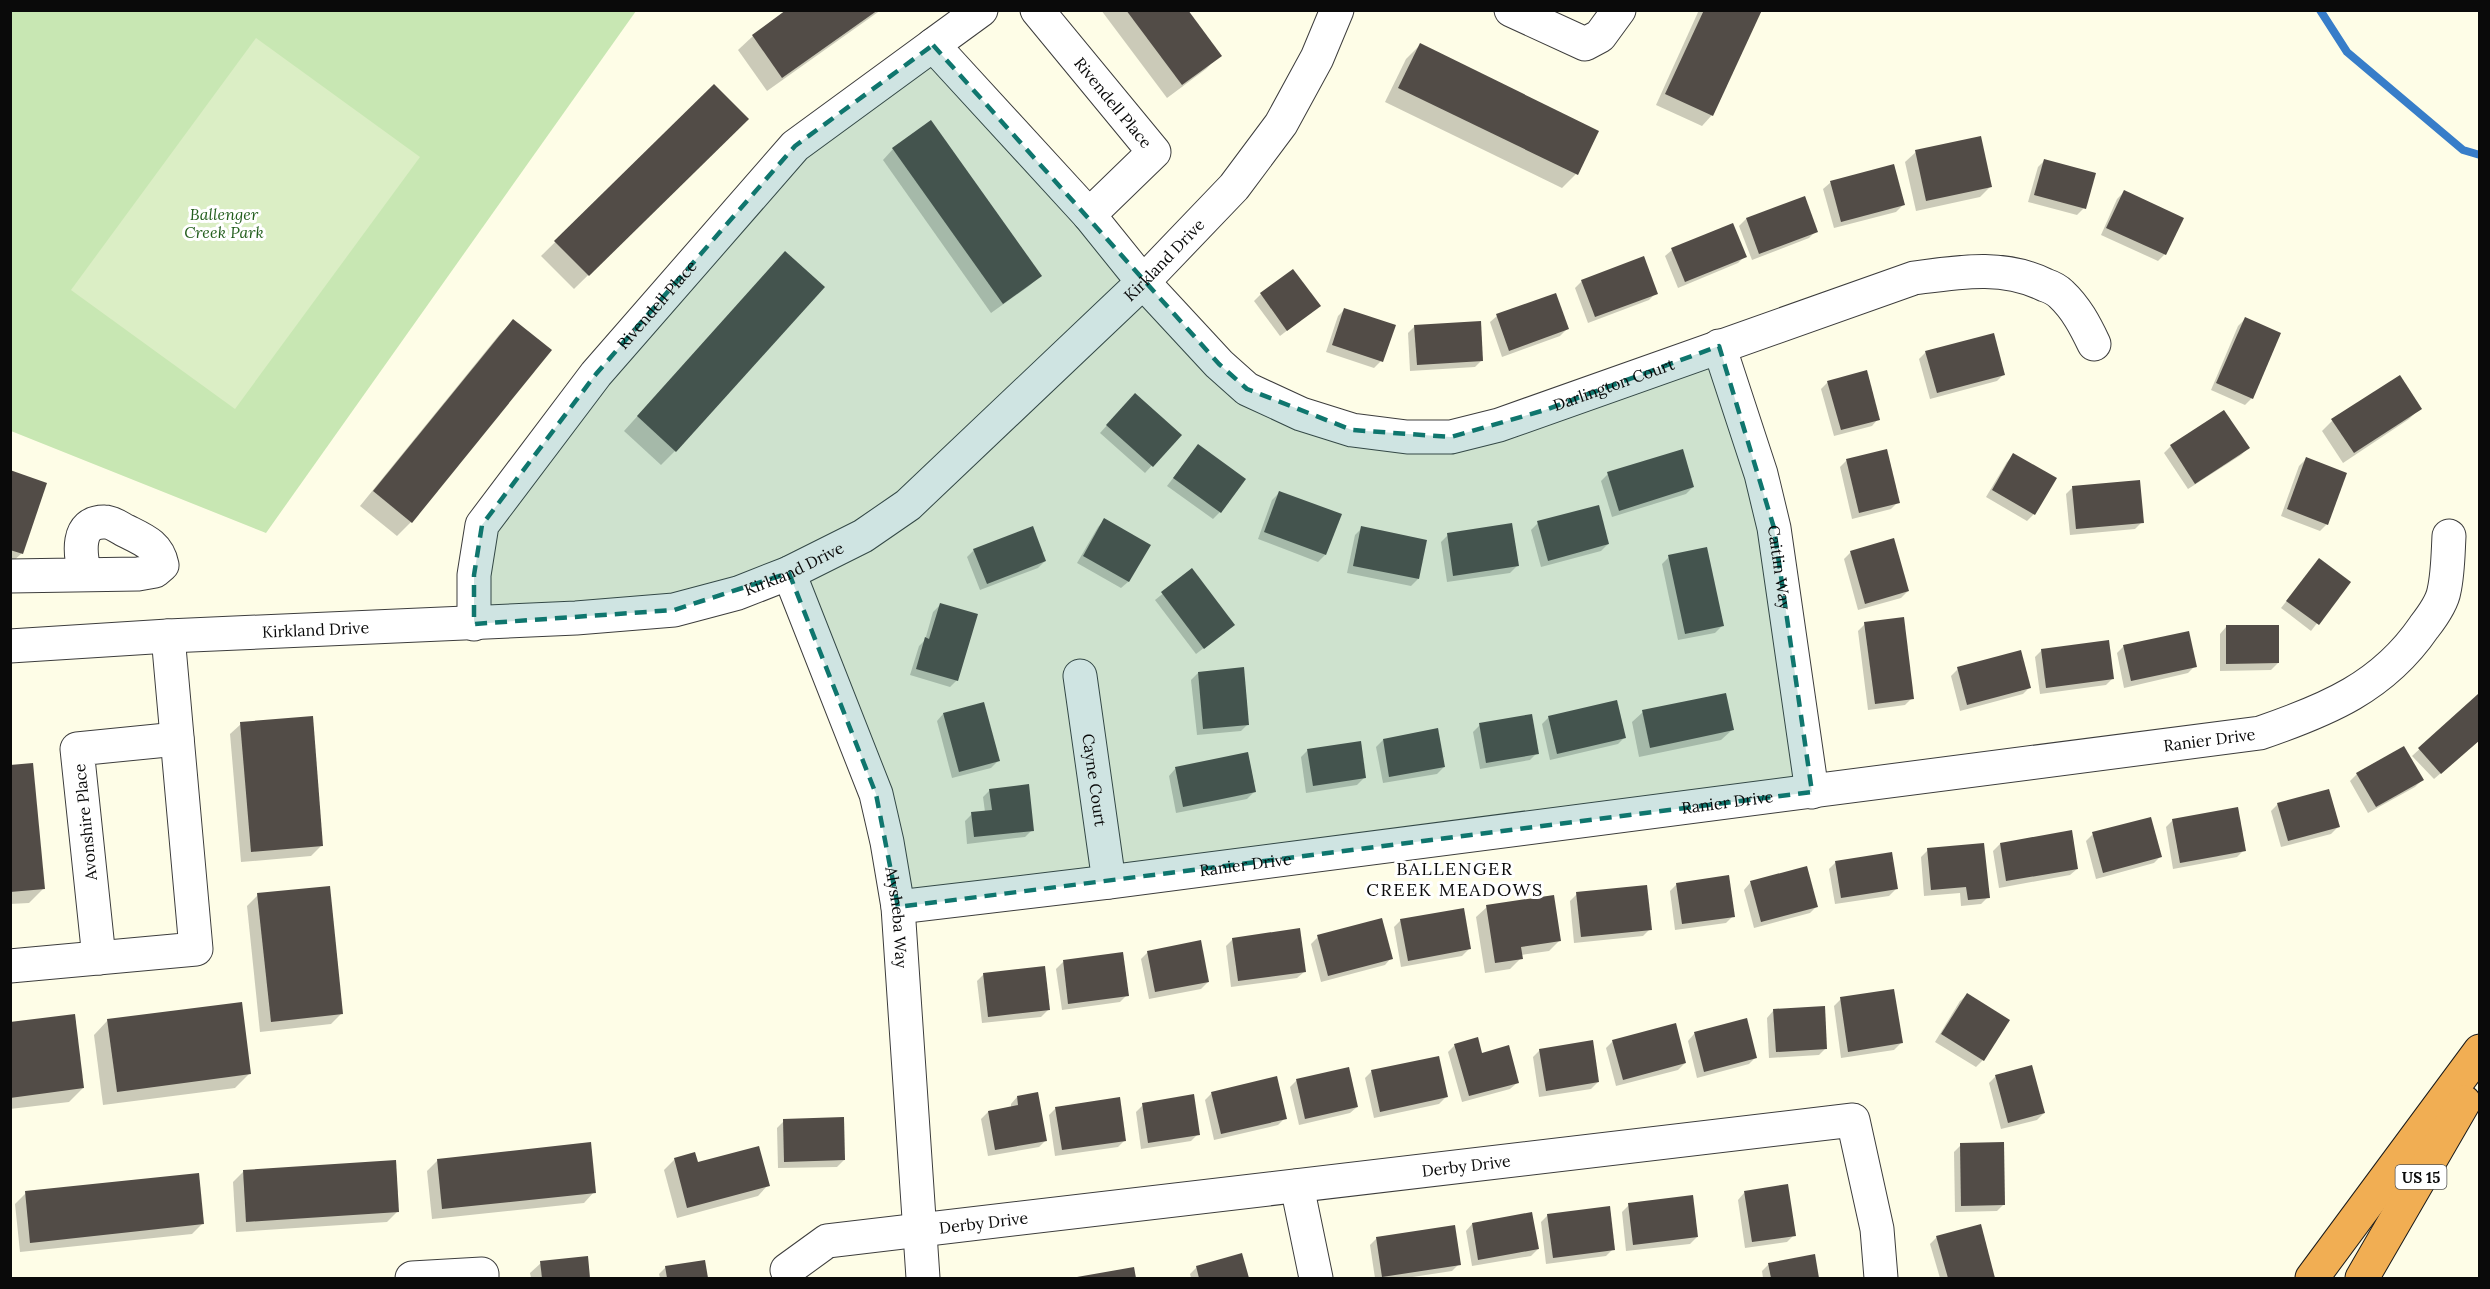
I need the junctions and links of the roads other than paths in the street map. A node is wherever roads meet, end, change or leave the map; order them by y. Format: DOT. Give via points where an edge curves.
graph roads {
  1 [pos="981,10"];
  2 [pos="1037,10"];
  3 [pos="1337,10"];
  4 [pos="1511,10"];
  5 [pos="1618,10"];
  6 [pos="933,45"];
  7 [pos="1089,215"];
  8 [pos="1143,282"];
  9 [pos="2094,344"];
  10 [pos="1719,346"];
  11 [pos="2449,536"];
  12 [pos="789,573"];
  13 [pos="85,574"];
  14 [pos="10,576"];
  15 [pos="474,624"];
  16 [pos="168,636"];
  17 [pos="10,646"];
  18 [pos="1080,676"];
  19 [pos="177,739"];
  20 [pos="1812,792"];
  21 [pos="1109,882"];
  22 [pos="898,907"];
  23 [pos="99,958"];
  24 [pos="10,966"];
  25 [pos="2480,1051"];
  26 [pos="2480,1075"];
  27 [pos="1297,1186"];
  28 [pos="918,1229"];
  29 [pos="787,1270"];
  30 [pos="412,1278"];
  31 [pos="482,1278"];
  32 [pos="923,1278"];
  33 [pos="1316,1278"];
  34 [pos="1881,1278"];
  35 [pos="2312,1278"];
  36 [pos="2362,1278"];
  1 -- 6 [label="street, Rivendell Place"];
  2 -- 7 [label="street, Rivendell Place" via="1154,152"];
  3 -- 8 [label="street, Kirkland Drive" via="1317,58 1281,124 1234,187"];
  4 -- 5 [label="street" via="1585,44 1600,36"];
  6 -- 7 [label="street"];
  6 -- 15 [label="street, Rivendell Place" via="795,146 596,374 482,525 474,575"];
  7 -- 8 [label="street"];
  8 -- 10 [label="street, Darlington Court" via="1247,389 1301,414 1352,430 1407,437 1450,437 1499,425"];
  8 -- 12 [label="street, Kirkland Drive" via="908,505 864,536"];
  9 -- 10 [label="street, Darlington Court" via="2081,317 2060,292 2030,277 1994,270 1914,278"];
  10 -- 20 [label="street, Caitlin Way" via="1761,474 1774,528"];
  11 -- 20 [label="street, Ranier Drive" via="2444,593 2411,646 2371,683 2298,720 2260,733 2223,739"];
  12 -- 15 [label="street, Kirkland Drive" via="738,593 674,610"];
  12 -- 22 [label="street, Alysheba Way" via="876,794"];
  13 -- 14 [label="street"];
  15 -- 16 [label="street, Kirkland Drive"];
  16 -- 17 [label="street, Kirkland Drive"];
  16 -- 19 [label="street"];
  18 -- 21 [label="street, Cayne Court"];
  19 -- 23 [label="street" via="196,949"];
  19 -- 23 [label="street, Avonshire Place" via="77,749"];
  20 -- 21 [label="street, Ranier Drive"];
  21 -- 22 [label="street, Ranier Drive"];
  22 -- 28 [label="street, Alysheba Way"];
  23 -- 24 [label="street"];
  25 -- 35 [label="highway"];
  26 -- 36 [label="highway, US 15"];
  27 -- 28 [label="street, Derby Drive"];
  27 -- 33 [label="street"];
  27 -- 34 [label="street, Derby Drive" via="1853,1120 1877,1229"];
  28 -- 29 [label="street, Derby Drive" via="827,1241"];
  28 -- 32 [label="street, Alysheba Way"];
  30 -- 31 [label="street" via="482,1274"];
}
